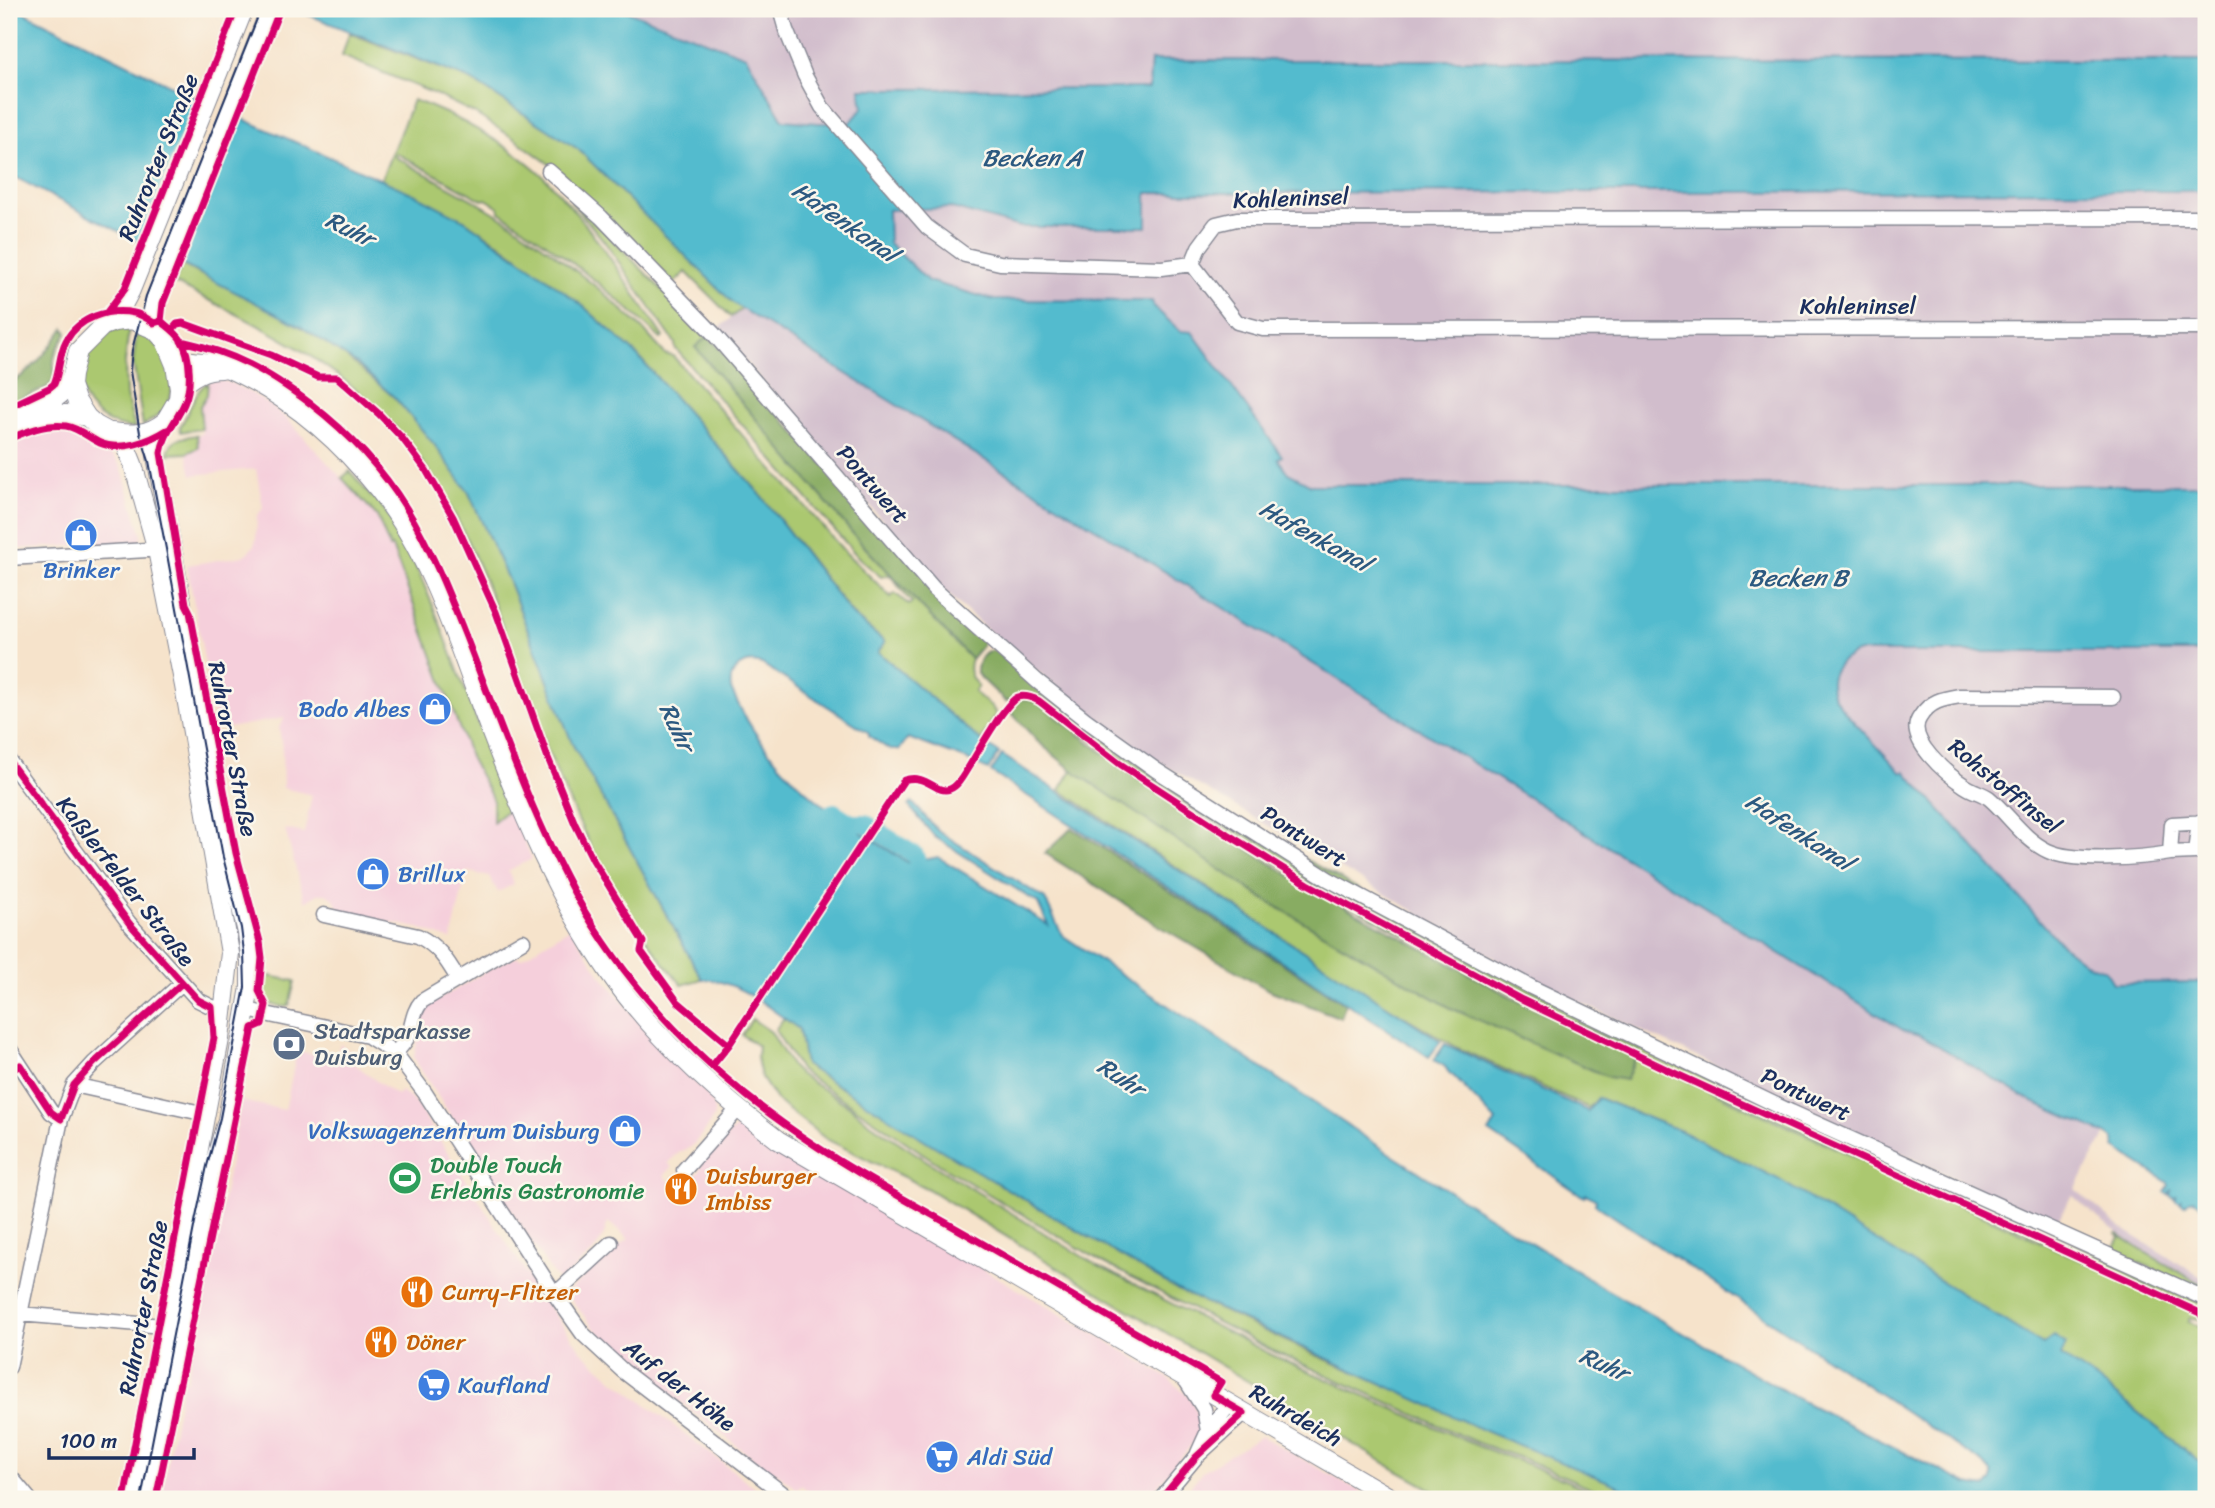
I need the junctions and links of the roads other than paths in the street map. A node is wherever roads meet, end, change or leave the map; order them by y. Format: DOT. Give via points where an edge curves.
graph roads {
  1 [pos="244,9"];
  2 [pos="780,9"];
  3 [pos="269,12"];
  4 [pos="550,171"];
  5 [pos="2206,218"];
  6 [pos="1192,264"];
  7 [pos="114,322"];
  8 [pos="2206,328"];
  9 [pos="155,330"];
  10 [pos="169,348"];
  11 [pos="231,370"];
  12 [pos="72,375"];
  13 [pos="179,389"];
  14 [pos="9,414"];
  15 [pos="87,417"];
  16 [pos="166,419"];
  17 [pos="9,429"];
  18 [pos="111,432"];
  19 [pos="164,549"];
  20 [pos="9,558"];
  21 [pos="2113,697"];
  22 [pos="9,761"];
  23 [pos="2203,822"];
  24 [pos="2170,853"];
  25 [pos="324,915"];
  26 [pos="523,941"];
  27 [pos="458,979"];
  28 [pos="182,983"];
  29 [pos="225,1009"];
  30 [pos="247,1010"];
  31 [pos="9,1048"];
  32 [pos="395,1053"];
  33 [pos="14,1069"];
  34 [pos="74,1085"];
  35 [pos="738,1109"];
  36 [pos="205,1114"];
  37 [pos="61,1119"];
  38 [pos="684,1170"];
  39 [pos="611,1243"];
  40 [pos="554,1293"];
  41 [pos="2206,1298"];
  42 [pos="19,1314"];
  43 [pos="172,1327"];
  44 [pos="9,1367"];
  45 [pos="1185,1379"];
  46 [pos="1237,1408"];
  47 [pos="1208,1431"];
  48 [pos="1196,1457"];
  49 [pos="9,1475"];
  50 [pos="29,1499"];
  51 [pos="132,1499"];
  52 [pos="148,1499"];
  53 [pos="790,1499"];
  54 [pos="1161,1499"];
  55 [pos="1393,1499"];
  1 -- 7 [label="main road, Ruhrorter Straße"];
  2 -- 6 [label="street" via="822,107 942,240 965,254 1000,263 1162,268"];
  3 -- 9 [label="main road" via="155,300"];
  4 -- 41 [label="street, Pontwert" via="713,332 934,589 1037,681 1156,770 1328,879 1531,987 1790,1112"];
  5 -- 6 [label="street, Kohleninsel" via="1237,219 1216,224"];
  6 -- 8 [label="street, Kohleninsel" via="1237,322 1263,329"];
  7 -- 9 [label="main road" via="132,320"];
  7 -- 12 [label="main road, Ruhrorter Straße" via="103,326 78,351"];
  9 -- 10 [label="main road"];
  10 -- 11 [label="main road, Ruhrdeich" via="187,360 209,361"];
  10 -- 13 [label="main road"];
  11 -- 13 [label="main road" via="206,371"];
  11 -- 35 [label="main road, Ruhrdeich" via="289,404 335,440 398,515 449,622 517,801 575,920 643,1015"];
  12 -- 14 [label="main road, Ruhrorter Straße" via="56,398"];
  12 -- 15 [label="main road" via="76,400"];
  13 -- 16 [label="main road, Ruhrorter Straße"];
  15 -- 17 [label="main road" via="55,412"];
  15 -- 18 [label="main road, Ruhrorter Straße"];
  16 -- 18 [label="main road" via="137,434"];
  16 -- 19 [label="main road, Ruhrorter Straße" via="155,450"];
  18 -- 19 [label="main road, Ruhrorter Straße" via="125,444"];
  19 -- 20 [label="street"];
  19 -- 29 [label="main road, Ruhrorter Straße" via="230,953"];
  19 -- 30 [label="main road, Ruhrorter Straße" via="247,933"];
  21 -- 24 [label="street, Rohstoffinsel" via="1937,699 1916,722 1916,733 1924,750 1951,776 1987,796 2028,838 2049,852 2072,857"];
  22 -- 28 [label="street, Kaßlerfelder Straße" via="129,923"];
  23 -- 24 [label="street, Rohstoffinsel" via="2195,852"];
  23 -- 24 [label="street, Rohstoffinsel" via="2172,824"];
  25 -- 27 [label="street" via="418,936 432,943"];
  26 -- 27 [label="street"];
  27 -- 32 [label="street" via="417,1007 408,1037"];
  28 -- 29 [label="street, Kaßlerfelder Straße" via="198,1000"];
  28 -- 34 [label="street"];
  29 -- 30 [label="main road"];
  29 -- 36 [label="main road, Ruhrorter Straße"];
  30 -- 32 [label="street, Auf der Höhe" via="368,1036"];
  30 -- 43 [label="main road, Ruhrorter Straße" via="227,1120"];
  31 -- 33 [label="street"];
  32 -- 40 [label="street, Auf der Höhe"];
  33 -- 37 [label="street"];
  34 -- 36 [label="street"];
  34 -- 37 [label="street"];
  35 -- 38 [label="street"];
  35 -- 45 [label="main road, Ruhrdeich" via="778,1140"];
  36 -- 43 [label="main road, Ruhrorter Straße"];
  37 -- 42 [label="street"];
  39 -- 40 [label="street"];
  40 -- 53 [label="street, Auf der Höhe" via="583,1334 623,1371"];
  42 -- 43 [label="street"];
  42 -- 44 [label="street"];
  43 -- 51 [label="main road, Ruhrorter Straße"];
  43 -- 52 [label="main road, Ruhrorter Straße"];
  45 -- 46 [label="main road, Ruhrdeich"];
  45 -- 47 [label="street" via="1204,1409"];
  46 -- 47 [label="street"];
  46 -- 48 [label="street"];
  46 -- 55 [label="main road, Ruhrdeich"];
  47 -- 48 [label="street"];
  48 -- 54 [label="street"];
  49 -- 50 [label="street"];
}
